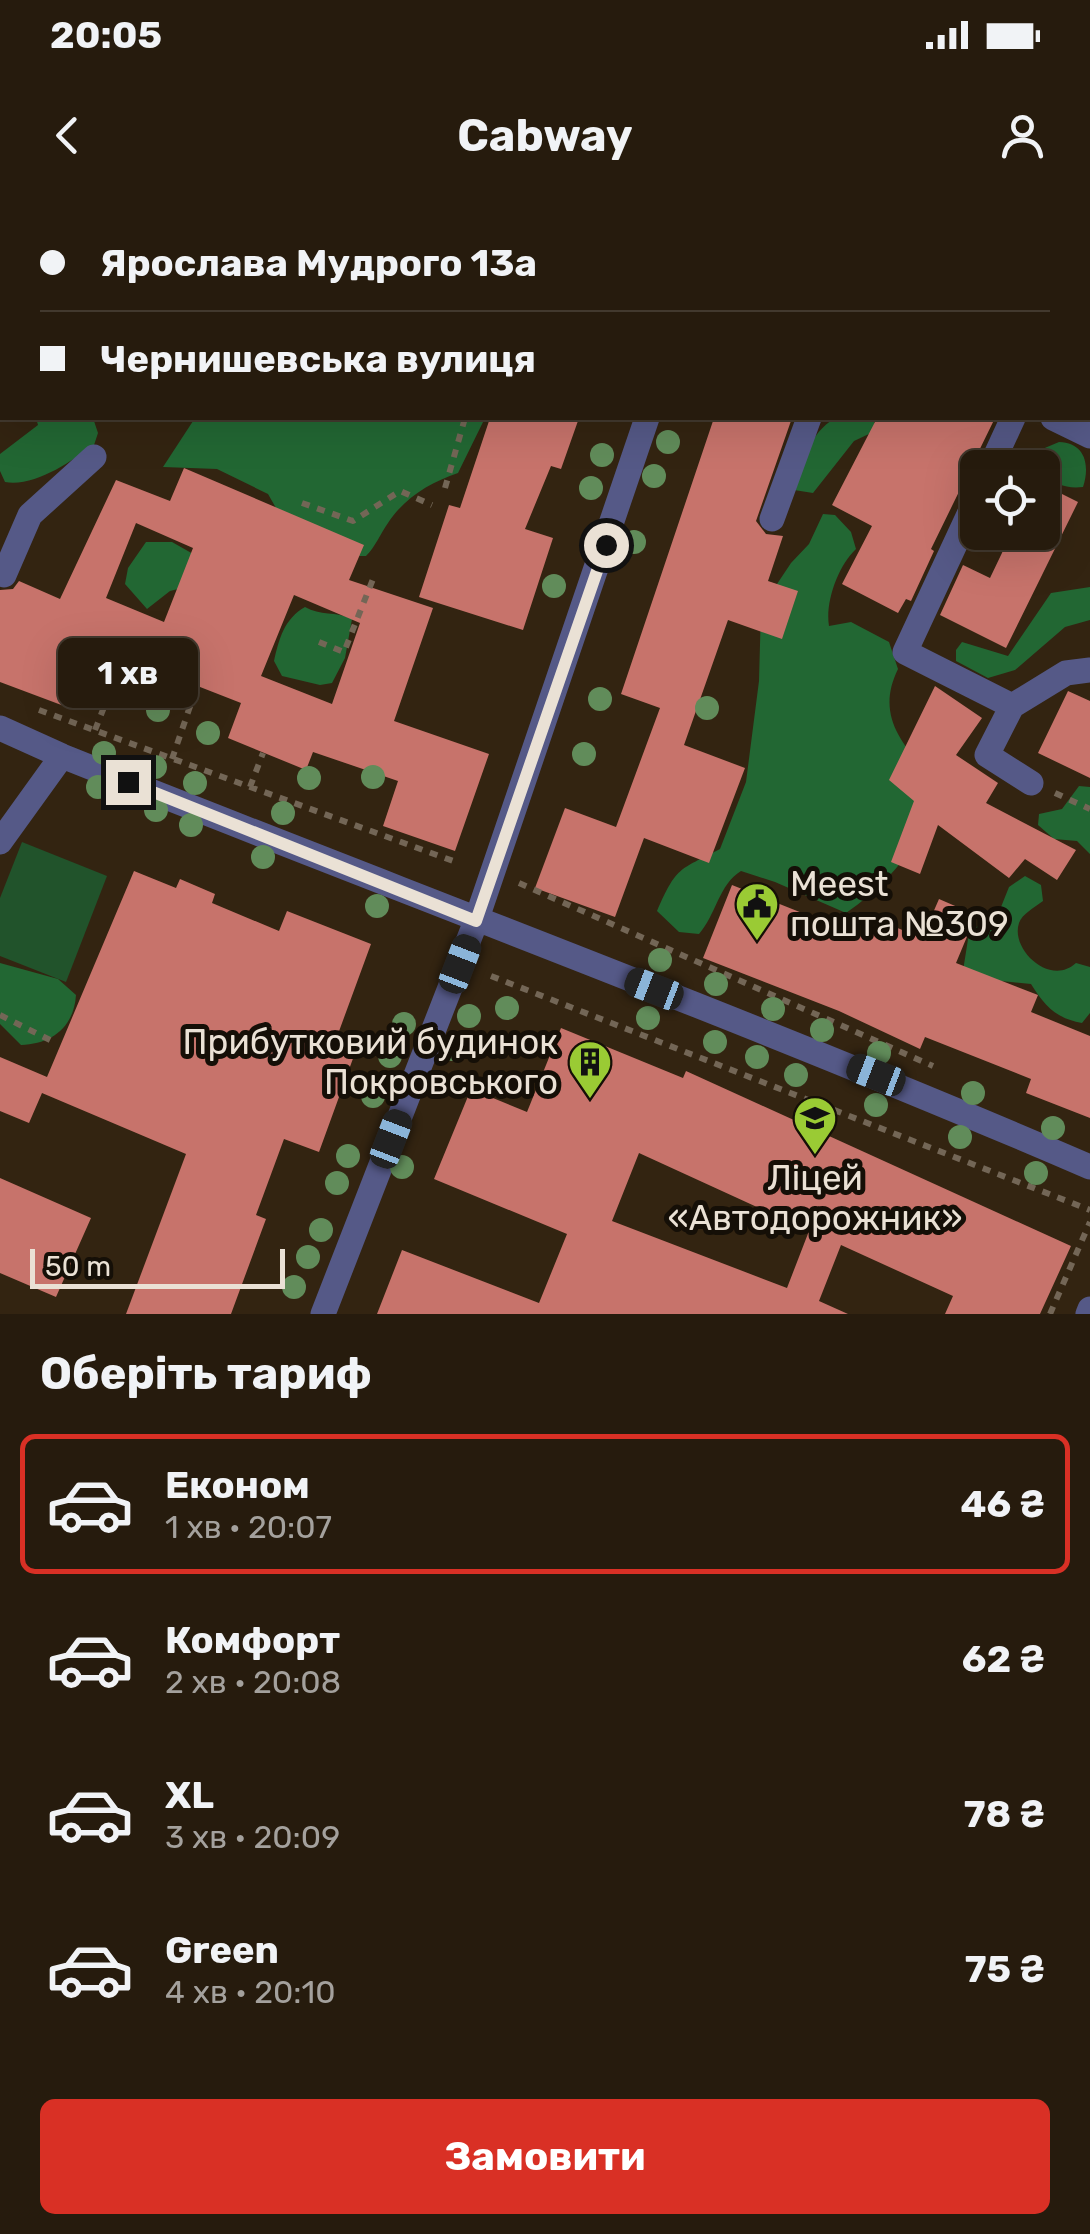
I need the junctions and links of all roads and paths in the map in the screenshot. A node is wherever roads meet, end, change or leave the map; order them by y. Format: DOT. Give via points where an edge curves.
graph roads {
  1 [pos="464,420"];
  2 [pos="646,420"];
  3 [pos="807,420"];
  4 [pos="1012,420"];
  5 [pos="1057,420"];
  6 [pos="1090,436"];
  7 [pos="998,450"];
  8 [pos="94,457"];
  9 [pos="445,488"];
  10 [pos="302,503"];
  11 [pos="432,505"];
  12 [pos="772,519"];
  13 [pos="960,534"];
  14 [pos="375,574"];
  15 [pos="4,575"];
  16 [pos="319,642"];
  17 [pos="1090,670"];
  18 [pos="197,686"];
  19 [pos="108,697"];
  20 [pos="1012,706"];
  21 [pos="38,710"];
  22 [pos="0,728"];
  23 [pos="95,730"];
  24 [pos="263,752"];
  25 [pos="62,756"];
  26 [pos="172,758"];
  27 [pos="1031,783"];
  28 [pos="250,787"];
  29 [pos="0,842"];
  30 [pos="456,862"];
  31 [pos="519,883"];
  32 [pos="476,921"];
  33 [pos="491,976"];
  34 [pos="0,1015"];
  35 [pos="56,1043"];
  36 [pos="947,1072"];
  37 [pos="1090,1168"];
  38 [pos="1090,1210"];
  39 [pos="1090,1222"];
  40 [pos="323,1314"];
  41 [pos="1050,1314"];
  1 -- 9 [label="path"];
  2 -- 32 [label="street"];
  3 -- 12 [label="street"];
  4 -- 7 [label="street"];
  5 -- 6 [label="street"];
  8 -- 15 [label="street" via="30,515"];
  10 -- 11 [label="path" via="353,520 400,491"];
  13 -- 20 [label="street" via="905,652"];
  14 -- 16 [label="path" via="344,652"];
  17 -- 20 [label="street" via="1066,673"];
  18 -- 26 [label="path"];
  19 -- 23 [label="path"];
  20 -- 27 [label="street" via="987,754"];
  21 -- 23 [label="path"];
  22 -- 25 [label="street"];
  23 -- 26 [label="path"];
  24 -- 28 [label="path"];
  25 -- 29 [label="street"];
  25 -- 32 [label="street"];
  26 -- 28 [label="path"];
  28 -- 30 [label="path"];
  31 -- 36 [label="path"];
  32 -- 37 [label="street" via="876,1075"];
  32 -- 40 [label="street"];
  33 -- 38 [label="path"];
  34 -- 35 [label="path"];
  39 -- 41 [label="path"];
}
